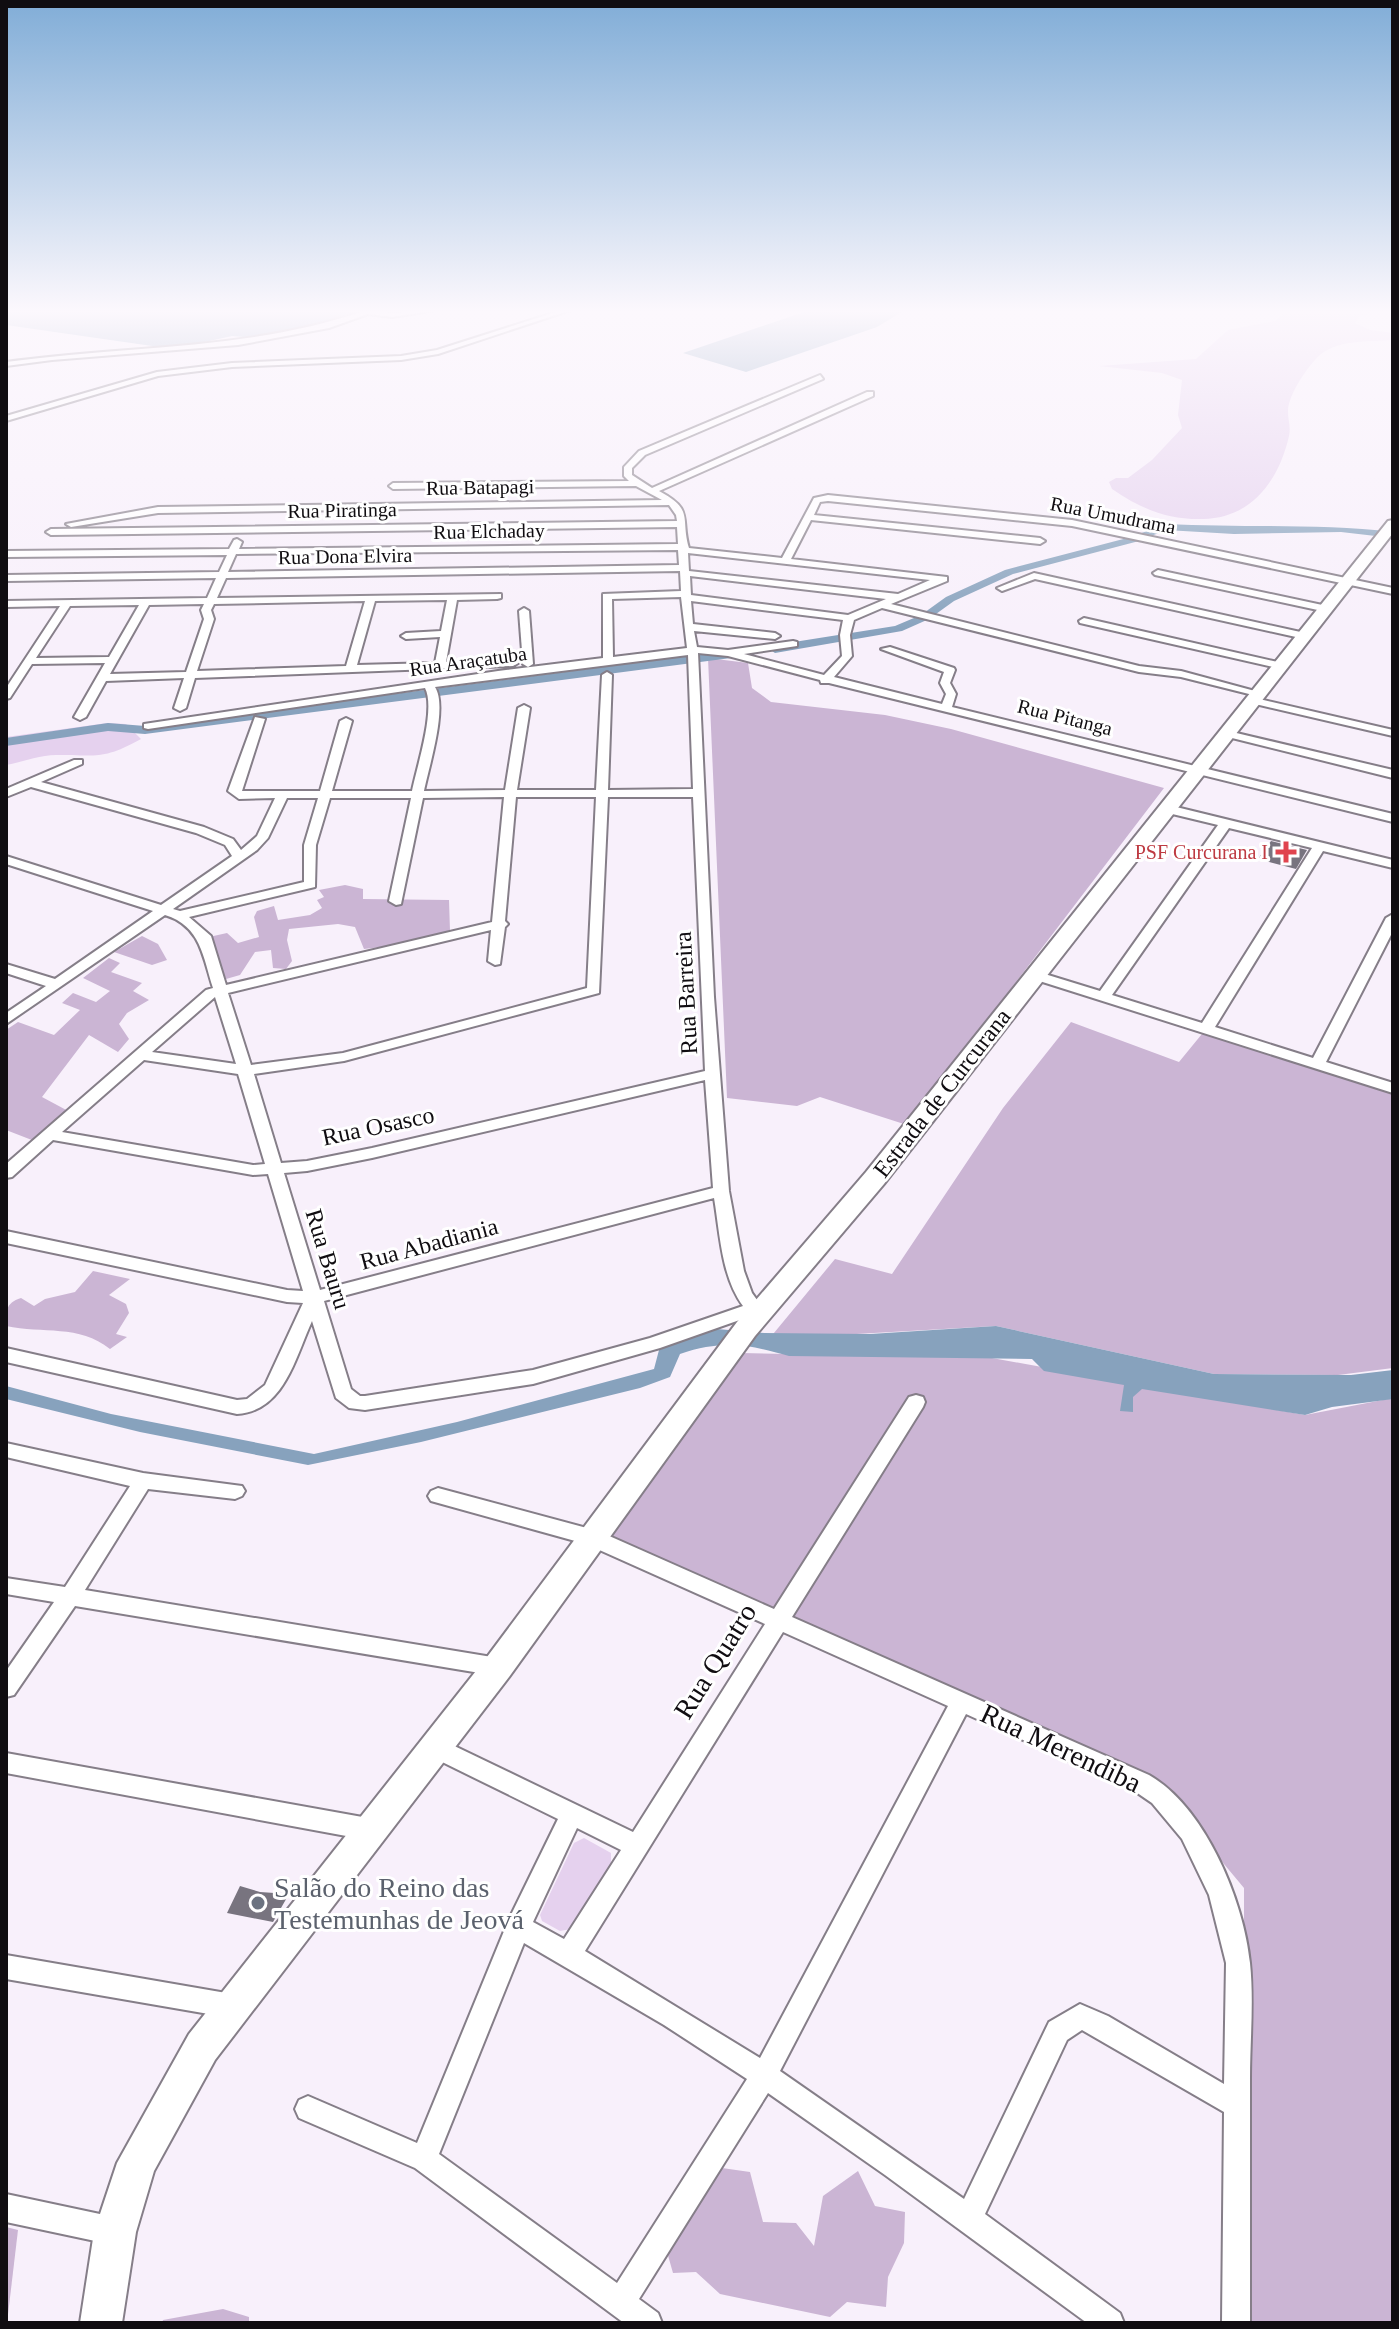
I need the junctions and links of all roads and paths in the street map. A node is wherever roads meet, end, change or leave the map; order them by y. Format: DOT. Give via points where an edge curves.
graph roads {
  1 [pos="722,419"];
  2 [pos="815,419"];
  3 [pos="635,484"];
  4 [pos="393,486"];
  5 [pos="650,492"];
  6 [pos="673,503"];
  7 [pos="254,508"];
  8 [pos="117,516"];
  9 [pos="808,517"];
  10 [pos="682,524"];
  11 [pos="242,529"];
  12 [pos="113,531"];
  13 [pos="51,532"];
  14 [pos="1388,533"];
  15 [pos="1040,541"];
  16 [pos="685,549"];
  17 [pos="233,551"];
  18 [pos="6,554"];
  19 [pos="786,560"];
  20 [pos="685,571"];
  21 [pos="1158,573"];
  22 [pos="224,575"];
  23 [pos="6,578"];
  24 [pos="1346,582"];
  25 [pos="1002,588"];
  26 [pos="1393,591"];
  27 [pos="497,596"];
  28 [pos="687,596"];
  29 [pos="452,597"];
  30 [pos="898,597"];
  31 [pos="371,598"];
  32 [pos="213,600"];
  33 [pos="146,601"];
  34 [pos="67,603"];
  35 [pos="6,604"];
  36 [pos="880,604"];
  37 [pos="1327,609"];
  38 [pos="524,611"];
  39 [pos="849,618"];
  40 [pos="1084,621"];
  41 [pos="688,627"];
  42 [pos="445,634"];
  43 [pos="406,636"];
  44 [pos="775,636"];
  45 [pos="1305,636"];
  46 [pos="793,644"];
  47 [pos="886,649"];
  48 [pos="728,653"];
  49 [pos="693,655"];
  50 [pos="111,660"];
  51 [pos="29,661"];
  52 [pos="440,664"];
  53 [pos="528,664"];
  54 [pos="1282,666"];
  55 [pos="351,668"];
  56 [pos="545,668"];
  57 [pos="608,668"];
  58 [pos="191,674"];
  59 [pos="12,678"];
  60 [pos="101,678"];
  61 [pos="825,681"];
  62 [pos="428,685"];
  63 [pos="6,696"];
  64 [pos="1258,698"];
  65 [pos="180,708"];
  66 [pos="524,708"];
  67 [pos="946,708"];
  68 [pos="80,717"];
  69 [pos="259,719"];
  70 [pos="346,721"];
  71 [pos="148,726"];
  72 [pos="1393,733"];
  73 [pos="1228,734"];
  74 [pos="78,762"];
  75 [pos="1200,769"];
  76 [pos="1393,774"];
  77 [pos="27,782"];
  78 [pos="6,793"];
  79 [pos="603,793"];
  80 [pos="699,793"];
  81 [pos="510,794"];
  82 [pos="419,795"];
  83 [pos="282,797"];
  84 [pos="323,797"];
  85 [pos="1168,809"];
  86 [pos="1393,818"];
  87 [pos="1226,823"];
  88 [pos="1320,846"];
  89 [pos="240,857"];
  90 [pos="6,860"];
  91 [pos="1393,864"];
  92 [pos="396,901"];
  93 [pos="173,912"];
  94 [pos="1393,918"];
  95 [pos="501,924"];
  96 [pos="495,961"];
  97 [pos="6,968"];
  98 [pos="1035,975"];
  99 [pos="55,984"];
  100 [pos="223,990"];
  101 [pos="1103,997"];
  102 [pos="6,1020"];
  103 [pos="1206,1029"];
  104 [pos="140,1055"];
  105 [pos="1317,1064"];
  106 [pos="243,1070"];
  107 [pos="712,1074"];
  108 [pos="1393,1088"];
  109 [pos="50,1135"];
  110 [pos="277,1170"];
  111 [pos="6,1173"];
  112 [pos="721,1191"];
  113 [pos="6,1237"];
  114 [pos="314,1298"];
  115 [pos="753,1318"];
  116 [pos="6,1355"];
  117 [pos="916,1402"];
  118 [pos="6,1450"];
  119 [pos="143,1481"];
  120 [pos="235,1491"];
  121 [pos="438,1496"];
  122 [pos="591,1537"];
  123 [pos="6,1586"];
  124 [pos="70,1596"];
  125 [pos="778,1618"];
  126 [pos="498,1667"];
  127 [pos="6,1688"];
  128 [pos="961,1702"];
  129 [pos="436,1748"];
  130 [pos="6,1763"];
  131 [pos="572,1815"];
  132 [pos="368,1829"];
  133 [pos="635,1845"];
  134 [pos="518,1927"];
  135 [pos="569,1954"];
  136 [pos="6,1967"];
  137 [pos="232,2006"];
  138 [pos="764,2076"];
  139 [pos="1238,2106"];
  140 [pos="308,2109"];
  141 [pos="424,2159"];
  142 [pos="6,2208"];
  143 [pos="969,2218"];
  144 [pos="115,2232"];
  145 [pos="621,2302"];
  146 [pos="101,2323"];
  147 [pos="648,2323"];
  148 [pos="1110,2323"];
  149 [pos="1236,2323"];
  1 -- 3 [label="street" via="642,453 628,467"];
  2 -- 5 [label="street"];
  3 -- 4 [label="street"];
  3 -- 5 [label="street"];
  5 -- 6 [label="street"];
  6 -- 7 [label="street, Rua Batapagi"];
  6 -- 10 [label="street, Rua Barreira"];
  7 -- 8 [label="street, Rua Batapagi"];
  7 -- 11 [label="street"];
  8 -- 12 [label="street"];
  8 -- 13 [label="street, Rua Batapagi"];
  9 -- 15 [label="street"];
  9 -- 19 [label="street"];
  9 -- 24 [label="street, Rua Umudrama" via="822,498 1042,519"];
  10 -- 11 [label="street, Rua Piratinga"];
  10 -- 16 [label="street, Rua Barreira"];
  11 -- 12 [label="street, Rua Piratinga"];
  11 -- 17 [label="street"];
  12 -- 13 [label="street, Rua Piratinga"];
  14 -- 24 [label="main road, Estrada de Curcurana"];
  16 -- 17 [label="street, Rua Elchaday"];
  16 -- 19 [label="street, Rua Elchaday"];
  16 -- 20 [label="street, Rua Barreira"];
  17 -- 18 [label="street, Rua Elchaday"];
  17 -- 22 [label="street"];
  19 -- 30 [label="street, Rua Elchaday" via="944,579"];
  20 -- 22 [label="street, Rua Dona Elvira"];
  20 -- 28 [label="street, Rua Barreira"];
  20 -- 30 [label="street, Rua Dona Elvira"];
  21 -- 37 [label="street"];
  22 -- 23 [label="street, Rua Dona Elvira"];
  22 -- 32 [label="street"];
  24 -- 26 [label="street, Rua Umudrama"];
  24 -- 37 [label="main road, Estrada de Curcurana"];
  25 -- 45 [label="street" via="1034,576"];
  27 -- 29 [label="street"];
  28 -- 39 [label="street"];
  28 -- 41 [label="street, Rua Barreira"];
  28 -- 57 [label="street" via="607,596"];
  29 -- 31 [label="street"];
  29 -- 42 [label="street"];
  30 -- 36 [label="street"];
  31 -- 32 [label="street"];
  31 -- 55 [label="street"];
  32 -- 33 [label="street"];
  32 -- 58 [label="street"];
  33 -- 34 [label="street"];
  33 -- 50 [label="street"];
  34 -- 35 [label="street"];
  34 -- 51 [label="street"];
  36 -- 39 [label="street"];
  36 -- 64 [label="street" via="1139,669 1181,674"];
  37 -- 45 [label="main road, Estrada de Curcurana"];
  38 -- 53 [label="street"];
  39 -- 61 [label="street" via="847,656"];
  40 -- 54 [label="street"];
  41 -- 44 [label="street"];
  41 -- 49 [label="street, Rua Barreira"];
  42 -- 43 [label="street"];
  42 -- 52 [label="street"];
  45 -- 54 [label="main road, Estrada de Curcurana"];
  46 -- 48 [label="street, Rua Araçatuba"];
  47 -- 67 [label="street" via="950,670"];
  48 -- 49 [label="street, Rua Araçatuba"];
  48 -- 61 [label="street, Rua Pitanga"];
  49 -- 57 [label="street, Rua Araçatuba"];
  49 -- 80 [label="street, Rua Barreira"];
  50 -- 51 [label="street"];
  50 -- 60 [label="street"];
  51 -- 59 [label="street"];
  52 -- 53 [label="street"];
  52 -- 55 [label="street"];
  53 -- 56 [label="street"];
  54 -- 64 [label="main road, Estrada de Curcurana"];
  55 -- 58 [label="street"];
  56 -- 57 [label="street, Rua Araçatuba"];
  56 -- 62 [label="street, Rua Araçatuba"];
  57 -- 79 [label="street"];
  58 -- 60 [label="street"];
  58 -- 65 [label="street"];
  59 -- 63 [label="street"];
  60 -- 68 [label="street"];
  61 -- 67 [label="street, Rua Pitanga"];
  62 -- 71 [label="street, Rua Araçatuba"];
  62 -- 82 [label="street" via="435,707"];
  64 -- 72 [label="street"];
  64 -- 73 [label="main road, Estrada de Curcurana"];
  66 -- 81 [label="street"];
  67 -- 75 [label="street, Rua Pitanga"];
  69 -- 83 [label="street" via="234,791"];
  70 -- 84 [label="street"];
  73 -- 75 [label="main road, Estrada de Curcurana"];
  73 -- 76 [label="street"];
  74 -- 77 [label="street"];
  75 -- 85 [label="main road, Estrada de Curcurana"];
  75 -- 86 [label="street, Rua Pitanga"];
  77 -- 78 [label="street"];
  77 -- 89 [label="street" via="200,830 229,842"];
  79 -- 80 [label="street"];
  79 -- 81 [label="street"];
  79 -- 106 [label="street" via="594,990 344,1057"];
  80 -- 107 [label="street, Rua Barreira"];
  81 -- 82 [label="street"];
  81 -- 95 [label="street"];
  82 -- 84 [label="street"];
  82 -- 92 [label="street"];
  83 -- 84 [label="street"];
  83 -- 89 [label="street" via="262,838"];
  84 -- 93 [label="street" via="308,857 308,886"];
  85 -- 87 [label="street"];
  85 -- 98 [label="main road, Estrada de Curcurana"];
  87 -- 88 [label="street"];
  87 -- 101 [label="street"];
  88 -- 91 [label="street"];
  88 -- 103 [label="street"];
  89 -- 93 [label="street"];
  90 -- 93 [label="street, Rua Bauru"];
  93 -- 99 [label="street"];
  93 -- 100 [label="street, Rua Bauru" via="204,936"];
  94 -- 105 [label="street"];
  95 -- 96 [label="street"];
  95 -- 100 [label="street"];
  97 -- 99 [label="street"];
  98 -- 101 [label="street"];
  98 -- 115 [label="main road, Estrada de Curcurana" via="856,1200"];
  99 -- 102 [label="street"];
  100 -- 104 [label="street" via="200,1000"];
  100 -- 106 [label="street, Rua Bauru"];
  101 -- 103 [label="street"];
  103 -- 105 [label="street"];
  104 -- 106 [label="street"];
  104 -- 109 [label="street"];
  105 -- 108 [label="street"];
  106 -- 110 [label="street, Rua Bauru"];
  107 -- 110 [label="street, Rua Osasco"];
  107 -- 112 [label="street, Rua Barreira"];
  109 -- 110 [label="street, Rua Osasco"];
  109 -- 111 [label="street"];
  110 -- 114 [label="street, Rua Bauru"];
  112 -- 114 [label="street, Rua Abadiania"];
  112 -- 115 [label="street, Rua Barreira" via="735,1271"];
  113 -- 114 [label="street, Rua Abadiania"];
  114 -- 115 [label="street, Rua Bauru" via="343,1393 356,1403 533,1377"];
  114 -- 116 [label="street" via="272,1389 251,1406"];
  115 -- 122 [label="main road, Estrada de Curcurana"];
  117 -- 125 [label="street, Rua Quatro"];
  118 -- 119 [label="street"];
  119 -- 120 [label="street"];
  119 -- 124 [label="street"];
  121 -- 122 [label="street, Rua Merendiba"];
  122 -- 125 [label="street, Rua Merendiba"];
  122 -- 126 [label="main road, Estrada de Curcurana"];
  123 -- 124 [label="street"];
  124 -- 126 [label="street"];
  124 -- 127 [label="street"];
  125 -- 128 [label="street, Rua Merendiba"];
  125 -- 133 [label="street, Rua Quatro"];
  126 -- 129 [label="main road, Estrada de Curcurana"];
  128 -- 138 [label="street"];
  128 -- 139 [label="street, Rua Merendiba" via="1134,1780 1157,1793 1182,1820 1232,1926 1238,1963"];
  129 -- 131 [label="street"];
  129 -- 132 [label="main road, Estrada de Curcurana"];
  130 -- 132 [label="street"];
  131 -- 133 [label="street"];
  131 -- 134 [label="street"];
  132 -- 137 [label="main road, Estrada de Curcurana"];
  133 -- 135 [label="street, Rua Quatro"];
  134 -- 135 [label="street"];
  134 -- 141 [label="street"];
  135 -- 138 [label="street"];
  136 -- 137 [label="street"];
  137 -- 144 [label="main road, Estrada de Curcurana" via="164,2110 137,2163"];
  138 -- 143 [label="street"];
  138 -- 145 [label="street"];
  139 -- 143 [label="street" via="1080,2017 1058,2031"];
  139 -- 149 [label="street, Rua Merendiba"];
  140 -- 141 [label="street"];
  141 -- 145 [label="street"];
  142 -- 144 [label="street"];
  143 -- 148 [label="street"];
  144 -- 146 [label="main road, Estrada de Curcurana"];
  145 -- 147 [label="street"];
}
